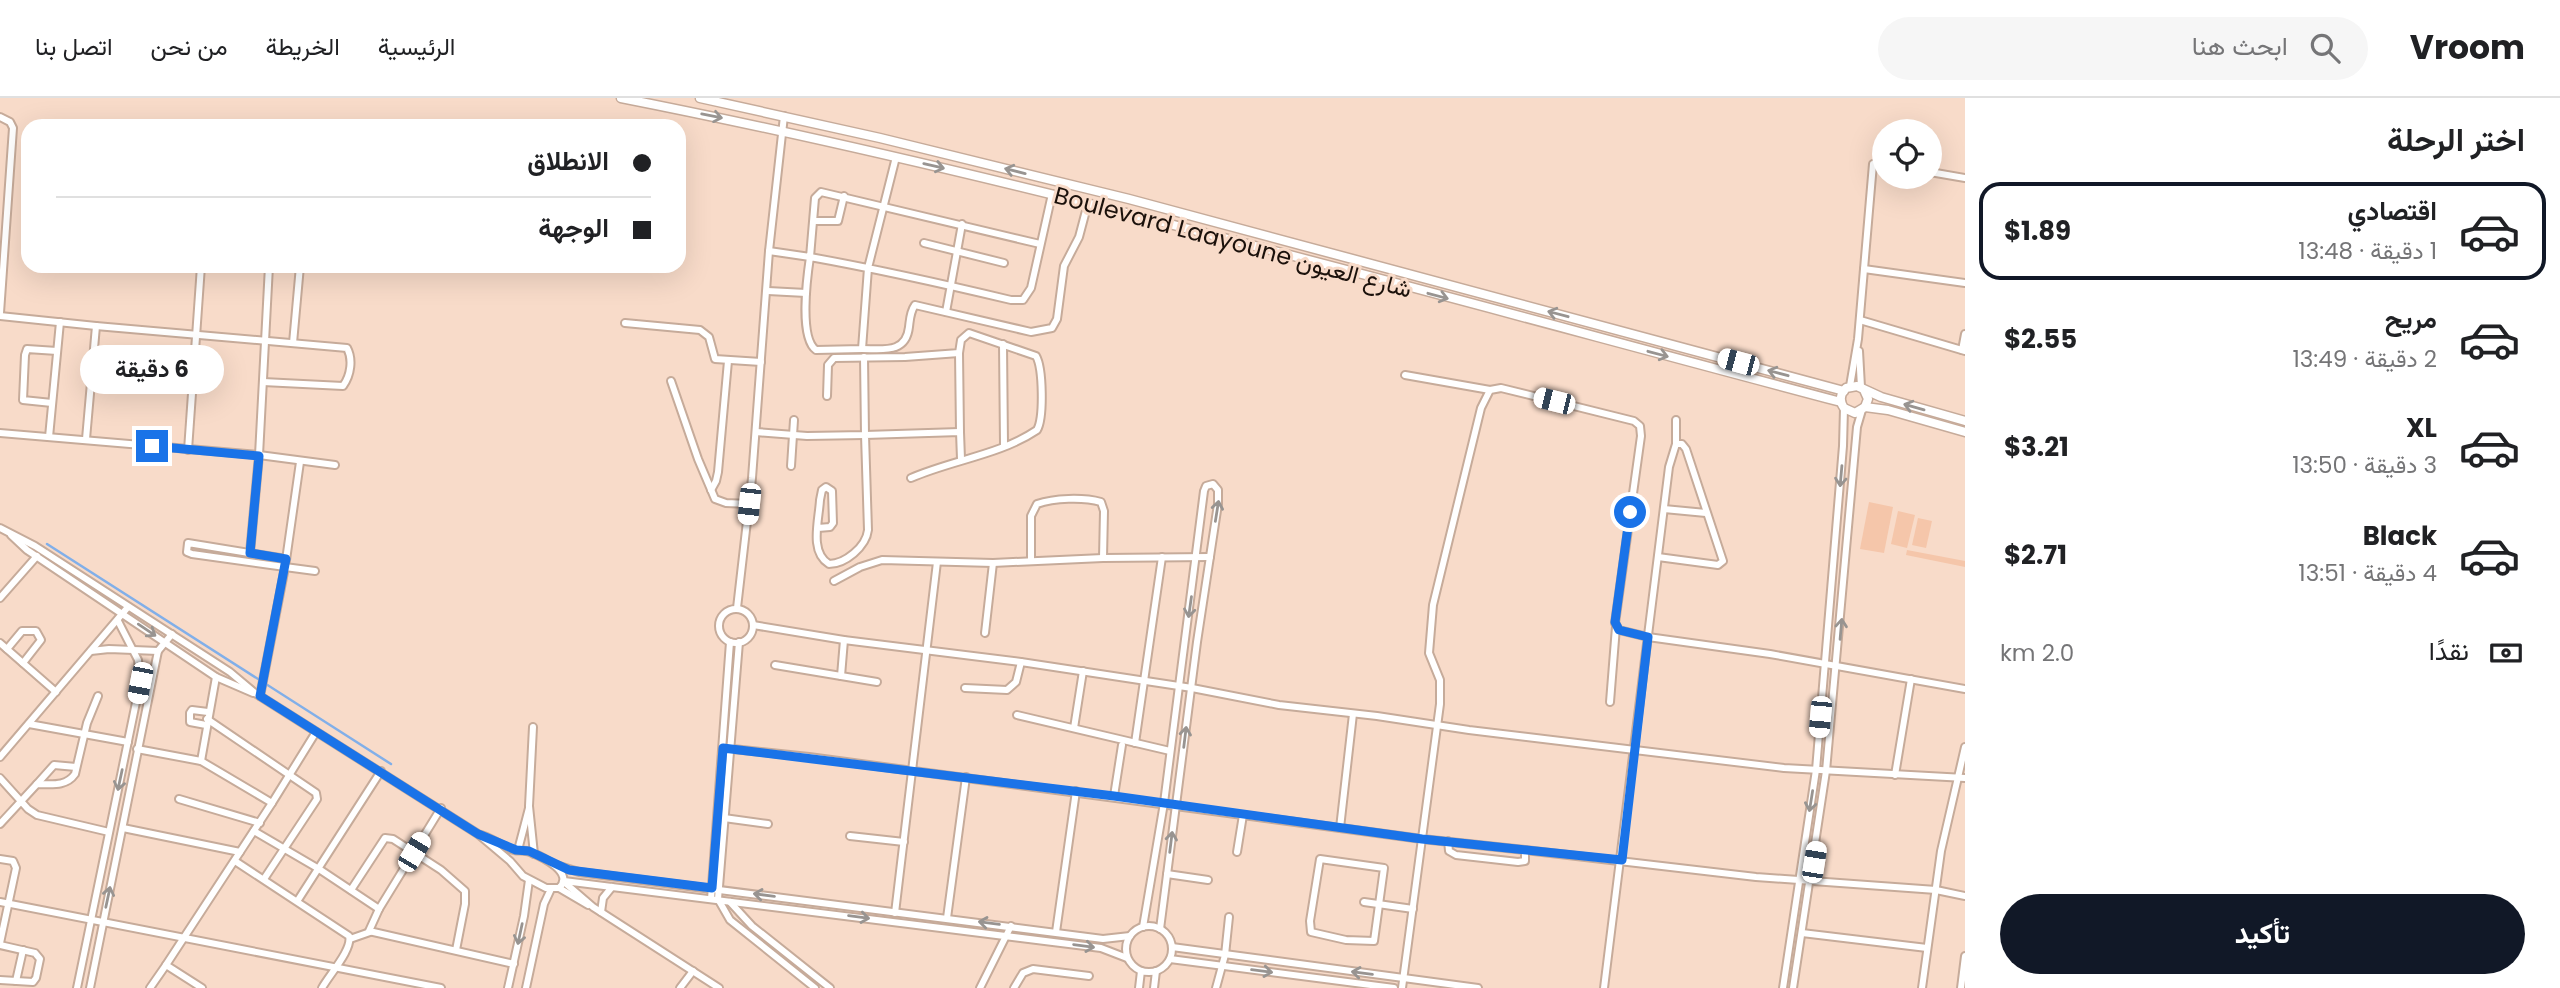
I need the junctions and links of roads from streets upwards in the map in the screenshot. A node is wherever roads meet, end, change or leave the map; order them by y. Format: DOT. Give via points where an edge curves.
graph roads {
  1 [pos="621,98"];
  2 [pos="700,98"];
  3 [pos="784,116"];
  4 [pos="0,117"];
  5 [pos="782,130"];
  6 [pos="896,158"];
  7 [pos="1942,174"];
  8 [pos="1872,176"];
  9 [pos="1965,178"];
  10 [pos="1052,194"];
  11 [pos="844,196"];
  12 [pos="1088,203"];
  13 [pos="885,206"];
  14 [pos="814,221"];
  15 [pos="962,224"];
  16 [pos="924,243"];
  17 [pos="1040,244"];
  18 [pos="2,251"];
  19 [pos="769,251"];
  20 [pos="957,251"];
  21 [pos="810,257"];
  22 [pos="1004,263"];
  23 [pos="868,268"];
  24 [pos="1864,269"];
  25 [pos="200,273"];
  26 [pos="269,273"];
  27 [pos="299,273"];
  28 [pos="1965,283"];
  29 [pos="951,286"];
  30 [pos="768,291"];
  31 [pos="806,293"];
  32 [pos="946,312"];
  33 [pos="0,314"];
  34 [pos="1860,320"];
  35 [pos="60,322"];
  36 [pos="625,323"];
  37 [pos="96,326"];
  38 [pos="1965,334"];
  39 [pos="196,335"];
  40 [pos="1858,339"];
  41 [pos="266,342"];
  42 [pos="293,343"];
  43 [pos="1003,344"];
  44 [pos="862,349"];
  45 [pos="1964,350"];
  46 [pos="57,351"];
  47 [pos="959,353"];
  48 [pos="864,358"];
  49 [pos="727,361"];
  50 [pos="761,362"];
  51 [pos="1405,375"];
  52 [pos="671,381"];
  53 [pos="263,382"];
  54 [pos="1847,388"];
  55 [pos="1863,388"];
  56 [pos="1490,390"];
  57 [pos="827,396"];
  58 [pos="52,403"];
  59 [pos="1843,405"];
  60 [pos="1864,409"];
  61 [pos="794,420"];
  62 [pos="1676,420"];
  63 [pos="1965,421"];
  64 [pos="755,432"];
  65 [pos="960,432"];
  66 [pos="1965,432"];
  67 [pos="0,433"];
  68 [pos="793,435"];
  69 [pos="865,435"];
  70 [pos="49,437"];
  71 [pos="86,439"];
  72 [pos="1676,444"];
  73 [pos="1004,445"];
  74 [pos="188,450"];
  75 [pos="259,456"];
  76 [pos="961,460"];
  77 [pos="300,462"];
  78 [pos="335,466"];
  79 [pos="790,466"];
  80 [pos="911,478"];
  81 [pos="711,490"];
  82 [pos="749,504"];
  83 [pos="1664,509"];
  84 [pos="1706,513"];
  85 [pos="818,527"];
  86 [pos="0,528"];
  87 [pos="11,535"];
  88 [pos="250,553"];
  89 [pos="37,556"];
  90 [pos="1197,556"];
  91 [pos="1162,557"];
  92 [pos="1210,557"];
  93 [pos="1658,557"];
  94 [pos="1102,558"];
  95 [pos="1031,561"];
  96 [pos="937,562"];
  97 [pos="285,563"];
  98 [pos="993,563"];
  99 [pos="315,571"];
  100 [pos="834,581"];
  101 [pos="0,598"];
  102 [pos="128,607"];
  103 [pos="737,608"];
  104 [pos="120,617"];
  105 [pos="753,625"];
  106 [pos="1616,627"];
  107 [pos="985,633"];
  108 [pos="172,634"];
  109 [pos="1648,637"];
  110 [pos="1185,639"];
  111 [pos="844,640"];
  112 [pos="730,642"];
  113 [pos="739,642"];
  114 [pos="1197,642"];
  115 [pos="0,643"];
  116 [pos="166,643"];
  117 [pos="7,649"];
  118 [pos="135,651"];
  119 [pos="158,651"];
  120 [pos="928,651"];
  121 [pos="91,652"];
  122 [pos="1021,662"];
  123 [pos="23,663"];
  124 [pos="1824,664"];
  125 [pos="775,665"];
  126 [pos="1837,666"];
  127 [pos="1083,671"];
  128 [pos="841,676"];
  129 [pos="216,677"];
  130 [pos="1144,680"];
  131 [pos="1911,680"];
  132 [pos="877,682"];
  133 [pos="1178,686"];
  134 [pos="965,688"];
  135 [pos="1192,688"];
  136 [pos="1965,689"];
  137 [pos="56,692"];
  138 [pos="257,695"];
  139 [pos="98,696"];
  140 [pos="1611,702"];
  141 [pos="1353,714"];
  142 [pos="1017,715"];
  143 [pos="207,719"];
  144 [pos="29,724"];
  145 [pos="1436,725"];
  146 [pos="533,727"];
  147 [pos="1074,729"];
  148 [pos="316,732"];
  149 [pos="83,734"];
  150 [pos="128,742"];
  151 [pos="1135,743"];
  152 [pos="1122,745"];
  153 [pos="1965,747"];
  154 [pos="727,748"];
  155 [pos="137,749"];
  156 [pos="1634,750"];
  157 [pos="1170,751"];
  158 [pos="1,754"];
  159 [pos="201,761"];
  160 [pos="76,767"];
  161 [pos="381,771"];
  162 [pos="913,771"];
  163 [pos="1816,771"];
  164 [pos="1826,771"];
  165 [pos="289,774"];
  166 [pos="1895,775"];
  167 [pos="966,777"];
  168 [pos="1957,777"];
  169 [pos="0,778"];
  170 [pos="1965,778"];
  171 [pos="37,783"];
  172 [pos="1076,791"];
  173 [pos="1114,796"];
  174 [pos="179,799"];
  175 [pos="21,800"];
  176 [pos="272,803"];
  177 [pos="1164,803"];
  178 [pos="1176,804"];
  179 [pos="529,806"];
  180 [pos="440,808"];
  181 [pos="1243,815"];
  182 [pos="724,818"];
  183 [pos="260,822"];
  184 [pos="0,824"];
  185 [pos="768,824"];
  186 [pos="123,828"];
  187 [pos="1339,828"];
  188 [pos="254,831"];
  189 [pos="109,832"];
  190 [pos="478,834"];
  191 [pos="850,836"];
  192 [pos="1422,839"];
  193 [pos="1448,841"];
  194 [pos="904,842"];
  195 [pos="284,849"];
  196 [pos="517,850"];
  197 [pos="1525,850"];
  198 [pos="240,852"];
  199 [pos="414,852"];
  200 [pos="1237,852"];
  201 [pos="534,854"];
  202 [pos="0,859"];
  203 [pos="1622,860"];
  204 [pos="235,861"];
  205 [pos="510,861"];
  206 [pos="551,863"];
  207 [pos="319,869"];
  208 [pos="1167,874"];
  209 [pos="264,879"];
  210 [pos="529,880"];
  211 [pos="1208,880"];
  212 [pos="1799,880"];
  213 [pos="1810,881"];
  214 [pos="559,885"];
  215 [pos="611,887"];
  216 [pos="716,888"];
  217 [pos="351,890"];
  218 [pos="1936,890"];
  219 [pos="1965,896"];
  220 [pos="715,899"];
  221 [pos="298,900"];
  222 [pos="0,902"];
  223 [pos="730,902"];
  224 [pos="1364,902"];
  225 [pos="8,904"];
  226 [pos="1381,904"];
  227 [pos="379,909"];
  228 [pos="1413,909"];
  229 [pos="895,911"];
  230 [pos="601,912"];
  231 [pos="1230,916"];
  232 [pos="947,918"];
  233 [pos="90,919"];
  234 [pos="894,921"];
  235 [pos="103,923"];
  236 [pos="1011,926"];
  237 [pos="1143,927"];
  238 [pos="1160,929"];
  239 [pos="370,932"];
  240 [pos="1056,932"];
  241 [pos="1802,933"];
  242 [pos="1006,936"];
  243 [pos="1130,936"];
  244 [pos="184,937"];
  245 [pos="351,939"];
  246 [pos="0,944"];
  247 [pos="1172,947"];
  248 [pos="1927,948"];
  249 [pos="23,950"];
  250 [pos="456,950"];
  251 [pos="1225,955"];
  252 [pos="1965,956"];
  253 [pos="1127,958"];
  254 [pos="1170,959"];
  255 [pos="514,964"];
  256 [pos="166,965"];
  257 [pos="1221,966"];
  258 [pos="335,967"];
  259 [pos="692,971"];
  260 [pos="1141,971"];
  261 [pos="1156,971"];
  262 [pos="1964,974"];
  263 [pos="1089,976"];
  264 [pos="384,978"];
  265 [pos="1403,978"];
  266 [pos="0,980"];
  267 [pos="16,981"];
  268 [pos="197,987"];
  269 [pos="77,988"];
  270 [pos="90,988"];
  271 [pos="150,988"];
  272 [pos="322,988"];
  273 [pos="383,988"];
  274 [pos="442,988"];
  275 [pos="508,988"];
  276 [pos="526,988"];
  277 [pos="680,988"];
  278 [pos="719,988"];
  279 [pos="815,988"];
  280 [pos="830,988"];
  281 [pos="980,988"];
  282 [pos="1014,988"];
  283 [pos="1139,988"];
  284 [pos="1154,988"];
  285 [pos="1216,988"];
  286 [pos="1394,988"];
  287 [pos="1402,988"];
  288 [pos="1478,988"];
  289 [pos="1604,988"];
  290 [pos="1783,988"];
  291 [pos="1793,988"];
  292 [pos="1922,988"];
  293 [pos="1961,988"];
  1 -- 5 [label="street, Boulevard Laayoune شارع العيون, one-way"];
  2 -- 3 [label="street, Boulevard Laayoune شارع العيون"];
  3 -- 5 [label="street"];
  54 -- 3 [label="street, Boulevard Laayoune شارع العيون, one-way" via="1129,199"];
  4 -- 18 [label="street" via="13,128"];
  5 -- 6 [label="street, Boulevard Laayoune شارع العيون"];
  5 -- 19 [label="street"];
  6 -- 10 [label="street, Boulevard Laayoune شارع العيون, one-way"];
  6 -- 13 [label="street"];
  7 -- 9 [label="street"];
  8 -- 24 [label="street"];
  10 -- 12 [label="street, Boulevard Laayoune شارع العيون"];
  10 -- 17 [label="street"];
  11 -- 13 [label="street"];
  11 -- 14 [label="street" via="838,221"];
  11 -- 14 [label="street" via="818,193"];
  12 -- 32 [label="street" via="1079,237 1064,266 1052,328 1031,332"];
  12 -- 59 [label="street, Boulevard Laayoune شارع العيون, one-way"];
  13 -- 15 [label="street"];
  13 -- 23 [label="street"];
  14 -- 21 [label="street"];
  15 -- 17 [label="street"];
  15 -- 20 [label="street"];
  16 -- 20 [label="street"];
  17 -- 29 [label="street" via="1031,288 1023,300"];
  18 -- 33 [label="street"];
  19 -- 21 [label="street"];
  19 -- 30 [label="street"];
  20 -- 22 [label="street"];
  20 -- 29 [label="street"];
  21 -- 23 [label="street"];
  21 -- 31 [label="street"];
  23 -- 29 [label="street"];
  23 -- 44 [label="street"];
  24 -- 28 [label="street"];
  24 -- 34 [label="street"];
  25 -- 39 [label="street"];
  26 -- 41 [label="street"];
  27 -- 42 [label="street"];
  29 -- 32 [label="street"];
  30 -- 31 [label="street"];
  30 -- 50 [label="street"];
  31 -- 44 [label="street" via="813,348"];
  32 -- 44 [label="street" via="915,305 903,344"];
  33 -- 35 [label="street"];
  34 -- 40 [label="street"];
  34 -- 45 [label="street"];
  35 -- 37 [label="street"];
  35 -- 46 [label="street"];
  36 -- 49 [label="street" via="704,332 711,341 712,357"];
  37 -- 39 [label="street"];
  37 -- 71 [label="street"];
  38 -- 45 [label="street"];
  39 -- 41 [label="street"];
  39 -- 74 [label="street"];
  40 -- 54 [label="street"];
  40 -- 55 [label="street"];
  41 -- 42 [label="street"];
  41 -- 53 [label="street"];
  42 -- 53 [label="street" via="346,348 351,362 346,382 339,387"];
  43 -- 47 [label="street" via="967,334"];
  43 -- 73 [label="street"];
  43 -- 73 [label="street" via="1039,359 1041,408 1037,430"];
  46 -- 58 [label="street"];
  46 -- 58 [label="street" via="27,349 24,355 23,400"];
  47 -- 48 [label="street"];
  47 -- 65 [label="street"];
  48 -- 57 [label="street" via="829,361"];
  48 -- 69 [label="street"];
  49 -- 50 [label="street"];
  49 -- 81 [label="street" via="718,472"];
  50 -- 64 [label="street"];
  51 -- 56 [label="street"];
  52 -- 81 [label="street"];
  53 -- 75 [label="street"];
  54 -- 55 [label="street"];
  54 -- 59 [label="street"];
  55 -- 60 [label="street" via="1868,399"];
  63 -- 55 [label="street, one-way"];
  56 -- 106 [label="street" via="1501,388 1640,426"];
  56 -- 145 [label="street" via="1481,408 1433,605 1429,653 1440,680"];
  58 -- 70 [label="street"];
  59 -- 60 [label="street" via="1851,412"];
  59 -- 124 [label="street, one-way"];
  60 -- 66 [label="street" via="1888,410"];
  126 -- 60 [label="street, one-way" via="1857,427"];
  61 -- 68 [label="street"];
  62 -- 72 [label="street"];
  64 -- 68 [label="street"];
  64 -- 82 [label="street"];
  65 -- 69 [label="street"];
  65 -- 76 [label="street"];
  67 -- 70 [label="street"];
  68 -- 69 [label="street"];
  68 -- 79 [label="street"];
  69 -- 85 [label="street" via="866,540 829,564 818,554"];
  70 -- 71 [label="street"];
  71 -- 74 [label="street"];
  72 -- 83 [label="street"];
  72 -- 84 [label="street" via="1686,449"];
  73 -- 76 [label="street"];
  74 -- 75 [label="street"];
  75 -- 77 [label="street"];
  75 -- 88 [label="street"];
  76 -- 80 [label="street"];
  77 -- 78 [label="street"];
  77 -- 97 [label="street"];
  81 -- 82 [label="street" via="717,501"];
  82 -- 103 [label="street"];
  83 -- 84 [label="street"];
  83 -- 93 [label="street"];
  84 -- 93 [label="street" via="1722,563"];
  85 -- 85 [label="street" via="833,523 832,491 826,488 820,496"];
  86 -- 87 [label="street"];
  87 -- 89 [label="street"];
  87 -- 102 [label="street"];
  88 -- 97 [label="street"];
  88 -- 97 [label="street" via="188,543 186,548 192,554"];
  89 -- 101 [label="street"];
  89 -- 104 [label="street"];
  90 -- 91 [label="street"];
  90 -- 92 [label="street"];
  92 -- 90 [label="street, one-way" via="1219,497 1217,487 1209,484 1204,491"];
  90 -- 110 [label="street, one-way"];
  91 -- 94 [label="street"];
  91 -- 130 [label="street"];
  92 -- 114 [label="street"];
  93 -- 109 [label="street"];
  94 -- 95 [label="street"];
  94 -- 95 [label="street" via="1103,504 1052,501 1037,504 1031,511"];
  95 -- 98 [label="street"];
  96 -- 98 [label="street"];
  96 -- 100 [label="street" via="882,560"];
  96 -- 120 [label="street"];
  97 -- 99 [label="street"];
  97 -- 138 [label="street"];
  98 -- 107 [label="street"];
  102 -- 104 [label="street"];
  102 -- 108 [label="street"];
  103 -- 105 [label="street" via="747,613"];
  103 -- 112 [label="street" via="720,618 720,632"];
  104 -- 116 [label="street, one-way"];
  104 -- 118 [label="street"];
  104 -- 121 [label="street"];
  105 -- 111 [label="street"];
  105 -- 113 [label="street" via="750,635"];
  106 -- 109 [label="street"];
  106 -- 140 [label="street"];
  108 -- 116 [label="street"];
  108 -- 138 [label="street"];
  109 -- 124 [label="street"];
  109 -- 156 [label="street"];
  110 -- 114 [label="street"];
  110 -- 133 [label="street"];
  111 -- 120 [label="street"];
  111 -- 128 [label="street"];
  112 -- 113 [label="street"];
  112 -- 154 [label="street"];
  113 -- 154 [label="street"];
  114 -- 135 [label="street"];
  115 -- 117 [label="street"];
  116 -- 119 [label="street"];
  116 -- 129 [label="street"];
  117 -- 123 [label="street"];
  117 -- 123 [label="street" via="22,631 38,634 40,642"];
  118 -- 119 [label="street"];
  118 -- 121 [label="street"];
  118 -- 150 [label="street" via="140,683"];
  119 -- 155 [label="street"];
  120 -- 122 [label="street"];
  120 -- 162 [label="street"];
  121 -- 137 [label="street"];
  122 -- 127 [label="street"];
  122 -- 134 [label="street" via="1016,682 1007,690"];
  123 -- 137 [label="street"];
  124 -- 126 [label="street"];
  124 -- 163 [label="street"];
  125 -- 128 [label="street"];
  126 -- 131 [label="street"];
  126 -- 164 [label="street"];
  127 -- 130 [label="street"];
  127 -- 147 [label="street"];
  128 -- 132 [label="street"];
  129 -- 138 [label="street"];
  129 -- 143 [label="street"];
  130 -- 133 [label="street"];
  130 -- 151 [label="street"];
  131 -- 136 [label="street"];
  131 -- 166 [label="street"];
  133 -- 135 [label="street"];
  133 -- 157 [label="street"];
  135 -- 141 [label="street"];
  178 -- 135 [label="street, one-way"];
  137 -- 144 [label="street"];
  138 -- 148 [label="street"];
  139 -- 149 [label="street"];
  141 -- 145 [label="street"];
  141 -- 187 [label="street"];
  142 -- 147 [label="street"];
  143 -- 159 [label="street"];
  143 -- 165 [label="street"];
  144 -- 149 [label="street"];
  144 -- 158 [label="street"];
  145 -- 156 [label="street"];
  145 -- 192 [label="street"];
  146 -- 179 [label="street"];
  147 -- 151 [label="street"];
  148 -- 161 [label="street"];
  148 -- 165 [label="street"];
  149 -- 150 [label="street"];
  149 -- 160 [label="street"];
  150 -- 189 [label="street, one-way"];
  151 -- 157 [label="street"];
  152 -- 173 [label="street"];
  153 -- 168 [label="street"];
  154 -- 162 [label="street"];
  154 -- 182 [label="street"];
  154 -- 216 [label="street"];
  155 -- 159 [label="street"];
  155 -- 186 [label="street"];
  156 -- 163 [label="street"];
  156 -- 203 [label="street"];
  157 -- 177 [label="street"];
  159 -- 176 [label="street"];
  160 -- 171 [label="street" via="54,765"];
  160 -- 171 [label="street" via="66,782"];
  161 -- 180 [label="street"];
  161 -- 207 [label="street"];
  162 -- 167 [label="street"];
  162 -- 194 [label="street"];
  163 -- 164 [label="street"];
  163 -- 212 [label="street, one-way"];
  164 -- 166 [label="street"];
  164 -- 213 [label="street"];
  165 -- 176 [label="street"];
  165 -- 195 [label="street" via="317,796"];
  166 -- 168 [label="street"];
  167 -- 172 [label="street"];
  167 -- 232 [label="street"];
  168 -- 170 [label="street"];
  168 -- 218 [label="street"];
  169 -- 175 [label="street"];
  171 -- 175 [label="street"];
  172 -- 173 [label="street"];
  172 -- 240 [label="street"];
  173 -- 177 [label="street"];
  174 -- 183 [label="street"];
  175 -- 184 [label="street"];
  175 -- 189 [label="street" via="43,818"];
  176 -- 183 [label="street"];
  177 -- 178 [label="street"];
  177 -- 237 [label="street"];
  178 -- 181 [label="street"];
  208 -- 178 [label="street, one-way"];
  179 -- 196 [label="street"];
  179 -- 201 [label="street"];
  180 -- 190 [label="street"];
  180 -- 199 [label="street"];
  181 -- 187 [label="street"];
  181 -- 200 [label="street"];
  182 -- 185 [label="street"];
  182 -- 216 [label="street"];
  183 -- 188 [label="street"];
  186 -- 198 [label="street"];
  235 -- 186 [label="street, one-way"];
  187 -- 192 [label="street"];
  188 -- 195 [label="street"];
  188 -- 198 [label="street"];
  189 -- 233 [label="street"];
  190 -- 196 [label="street"];
  190 -- 205 [label="street"];
  191 -- 194 [label="street"];
  192 -- 193 [label="street"];
  192 -- 228 [label="street"];
  193 -- 197 [label="street"];
  193 -- 197 [label="street" via="1449,851 1456,855 1507,862 1525,861"];
  194 -- 229 [label="street"];
  195 -- 207 [label="street"];
  195 -- 209 [label="street"];
  196 -- 201 [label="street"];
  196 -- 205 [label="street"];
  197 -- 203 [label="street"];
  198 -- 204 [label="street"];
  199 -- 217 [label="street" via="385,838"];
  199 -- 227 [label="street"];
  199 -- 250 [label="street" via="465,891"];
  201 -- 206 [label="street"];
  202 -- 225 [label="street" via="15,864"];
  203 -- 212 [label="street"];
  203 -- 289 [label="street"];
  204 -- 209 [label="street"];
  204 -- 244 [label="street"];
  205 -- 210 [label="street"];
  206 -- 214 [label="street" via="562,874"];
  206 -- 216 [label="street" via="579,872"];
  207 -- 217 [label="street"];
  207 -- 221 [label="street"];
  208 -- 211 [label="street"];
  208 -- 238 [label="street"];
  209 -- 221 [label="street"];
  210 -- 214 [label="street"];
  210 -- 255 [label="street, one-way"];
  212 -- 213 [label="street"];
  212 -- 290 [label="street"];
  213 -- 218 [label="street"];
  213 -- 241 [label="street"];
  214 -- 215 [label="street"];
  214 -- 230 [label="street"];
  214 -- 276 [label="street" via="544,904"];
  215 -- 220 [label="street"];
  215 -- 230 [label="street"];
  216 -- 220 [label="street"];
  229 -- 216 [label="street, one-way"];
  217 -- 227 [label="street"];
  218 -- 219 [label="street"];
  218 -- 248 [label="street"];
  220 -- 223 [label="street"];
  220 -- 279 [label="street" via="730,920"];
  221 -- 245 [label="street"];
  222 -- 225 [label="street"];
  223 -- 234 [label="street, one-way"];
  223 -- 280 [label="street" via="752,926"];
  224 -- 226 [label="street"];
  225 -- 233 [label="street"];
  225 -- 246 [label="street"];
  226 -- 226 [label="street" via="1373,942 1313,933 1310,921 1319,860 1383,867"];
  226 -- 228 [label="street"];
  227 -- 239 [label="street"];
  228 -- 265 [label="street"];
  229 -- 232 [label="street"];
  229 -- 234 [label="street"];
  230 -- 259 [label="street"];
  231 -- 251 [label="street"];
  236 -- 232 [label="street, one-way"];
  233 -- 235 [label="street"];
  233 -- 269 [label="street"];
  234 -- 242 [label="street"];
  235 -- 244 [label="street"];
  235 -- 270 [label="street"];
  236 -- 240 [label="street"];
  236 -- 242 [label="street"];
  237 -- 238 [label="street"];
  237 -- 243 [label="street"];
  238 -- 247 [label="street"];
  239 -- 245 [label="street"];
  239 -- 250 [label="street"];
  240 -- 243 [label="street" via="1110,939"];
  241 -- 248 [label="street"];
  241 -- 291 [label="street"];
  242 -- 253 [label="street, one-way" via="1101,948"];
  242 -- 281 [label="street"];
  243 -- 253 [label="street"];
  244 -- 256 [label="street"];
  244 -- 258 [label="street"];
  245 -- 258 [label="street"];
  246 -- 249 [label="street"];
  247 -- 251 [label="street"];
  247 -- 254 [label="street"];
  248 -- 292 [label="street"];
  249 -- 267 [label="street"];
  249 -- 267 [label="street" via="39,957 36,978 33,982"];
  250 -- 255 [label="street"];
  251 -- 257 [label="street"];
  265 -- 251 [label="street, one-way"];
  252 -- 262 [label="street"];
  253 -- 260 [label="street"];
  254 -- 257 [label="street"];
  254 -- 261 [label="street"];
  255 -- 275 [label="street"];
  256 -- 268 [label="street"];
  256 -- 271 [label="street"];
  257 -- 285 [label="street"];
  257 -- 286 [label="street, one-way"];
  258 -- 264 [label="street"];
  258 -- 272 [label="street"];
  259 -- 277 [label="street"];
  259 -- 278 [label="street"];
  260 -- 261 [label="street"];
  260 -- 283 [label="street"];
  261 -- 284 [label="street"];
  262 -- 293 [label="street"];
  263 -- 282 [label="street" via="1033,969 1023,973"];
  264 -- 273 [label="street"];
  264 -- 274 [label="street"];
  265 -- 287 [label="street"];
  265 -- 288 [label="street"];
  266 -- 267 [label="street"];
}
